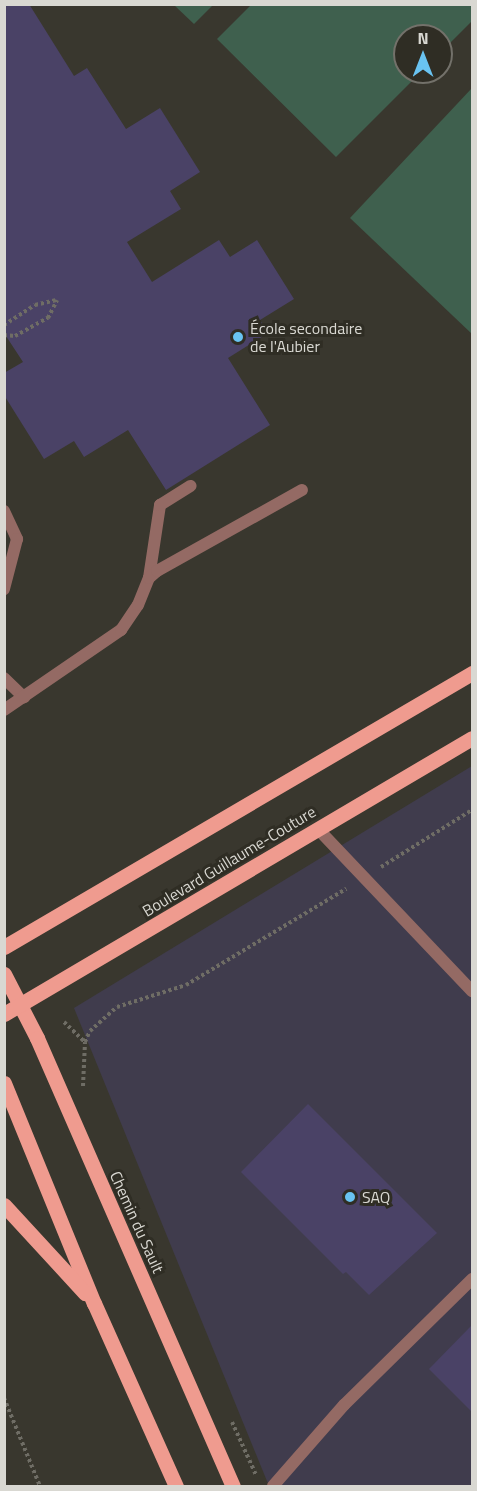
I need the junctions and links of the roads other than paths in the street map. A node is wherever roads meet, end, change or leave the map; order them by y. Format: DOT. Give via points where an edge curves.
graph roads {
  1 [pos="191,486"];
  2 [pos="302,490"];
  3 [pos="4,511"];
  4 [pos="148,578"];
  5 [pos="4,589"];
  6 [pos="472,673"];
  7 [pos="4,678"];
  8 [pos="24,697"];
  9 [pos="4,710"];
  10 [pos="472,738"];
  11 [pos="318,829"];
  12 [pos="4,947"];
  13 [pos="4,974"];
  14 [pos="472,991"];
  15 [pos="21,1005"];
  16 [pos="4,1014"];
  17 [pos="4,1083"];
  18 [pos="4,1204"];
  19 [pos="472,1279"];
  20 [pos="94,1303"];
  21 [pos="176,1486"];
  22 [pos="233,1486"];
  23 [pos="273,1486"];
  1 -- 4 [label="lane" via="160,505"];
  2 -- 4 [label="lane"];
  3 -- 5 [label="lane" via="17,538"];
  4 -- 8 [label="lane" via="138,605 121,630"];
  6 -- 12 [label="main road"];
  7 -- 8 [label="lane"];
  8 -- 9 [label="lane"];
  10 -- 11 [label="main road, Boulevard Guillaume-Couture"];
  11 -- 14 [label="lane"];
  11 -- 15 [label="main road, Boulevard Guillaume-Couture"];
  13 -- 15 [label="main road, Chemin du Sault"];
  15 -- 16 [label="main road, Boulevard Guillaume-Couture"];
  15 -- 22 [label="main road, Chemin du Sault"];
  17 -- 20 [label="main road"];
  18 -- 20 [label="main road"];
  19 -- 23 [label="lane" via="387,1361"];
  20 -- 21 [label="main road"];
}
